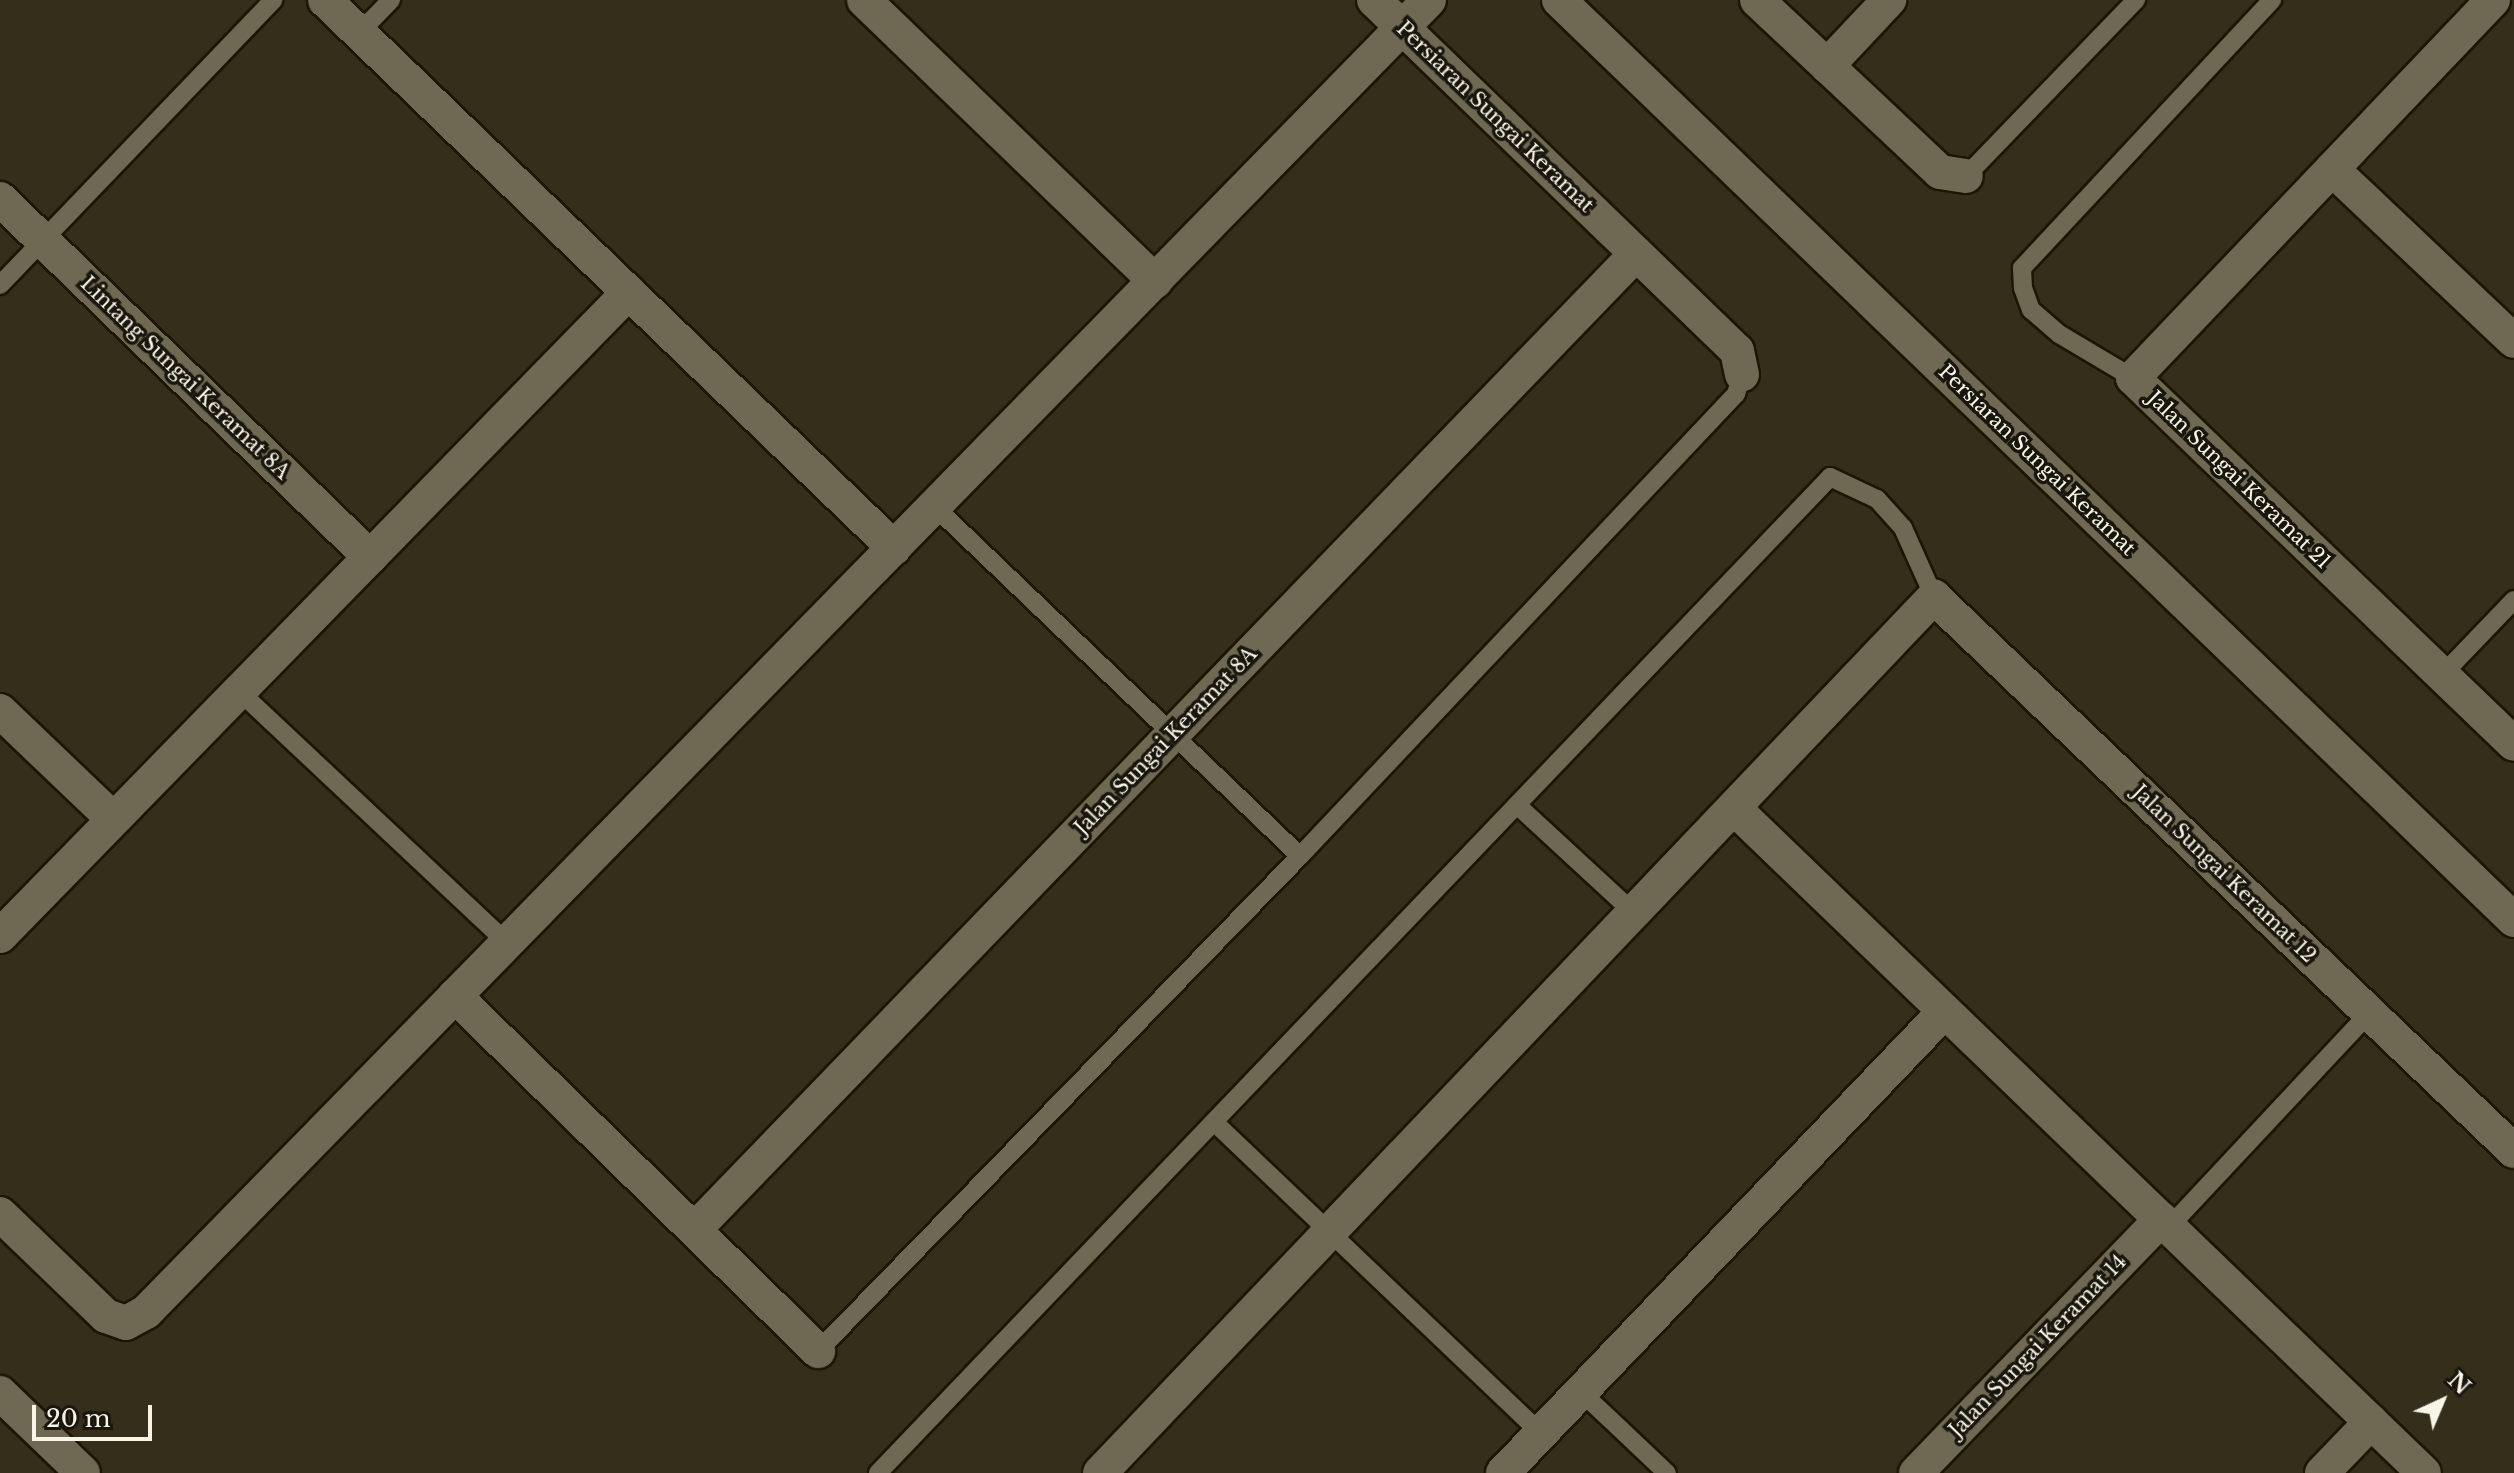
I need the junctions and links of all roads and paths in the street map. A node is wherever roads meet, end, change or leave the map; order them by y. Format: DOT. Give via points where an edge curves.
graph roads {
  1 [pos="273,0"];
  2 [pos="325,0"];
  3 [pos="391,0"];
  4 [pos="864,0"];
  5 [pos="1374,0"];
  6 [pos="1429,0"];
  7 [pos="1559,0"];
  8 [pos="1757,0"];
  9 [pos="1889,0"];
  10 [pos="2136,0"];
  11 [pos="2272,0"];
  12 [pos="2493,0"];
  13 [pos="1402,28"];
  14 [pos="359,33"];
  15 [pos="1827,66"];
  16 [pos="2332,169"];
  17 [pos="1966,176"];
  18 [pos="0,199"];
  19 [pos="43,240"];
  20 [pos="1636,254"];
  21 [pos="1155,281"];
  22 [pos="0,285"];
  23 [pos="629,292"];
  24 [pos="2514,341"];
  25 [pos="1742,374"];
  26 [pos="2133,378"];
  27 [pos="934,506"];
  28 [pos="894,548"];
  29 [pos="370,557"];
  30 [pos="1934,597"];
  31 [pos="2514,600"];
  32 [pos="2442,675"];
  33 [pos="239,691"];
  34 [pos="0,711"];
  35 [pos="1173,734"];
  36 [pos="2514,744"];
  37 [pos="1517,805"];
  38 [pos="1734,808"];
  39 [pos="113,819"];
  40 [pos="1300,856"];
  41 [pos="1634,913"];
  42 [pos="2514,920"];
  43 [pos="0,936"];
  44 [pos="507,943"];
  45 [pos="455,996"];
  46 [pos="1945,1011"];
  47 [pos="2369,1013"];
  48 [pos="1214,1122"];
  49 [pos="2514,1151"];
  50 [pos="0,1214"];
  51 [pos="2165,1223"];
  52 [pos="696,1228"];
  53 [pos="1330,1232"];
  54 [pos="818,1351"];
  55 [pos="1581,1392"];
  56 [pos="0,1393"];
  57 [pos="2371,1422"];
  58 [pos="1541,1433"];
  59 [pos="83,1473"];
  60 [pos="879,1473"];
  61 [pos="1100,1473"];
  62 [pos="1503,1473"];
  63 [pos="1667,1473"];
  64 [pos="1916,1473"];
  65 [pos="2322,1473"];
  66 [pos="2424,1473"];
  1 -- 19 [label="lane"];
  2 -- 14 [label="street"];
  3 -- 14 [label="lane"];
  4 -- 21 [label="street"];
  5 -- 13 [label="street, Persiaran Sungai Keramat"];
  6 -- 13 [label="street"];
  7 -- 42 [label="street, Persiaran Sungai Keramat"];
  8 -- 15 [label="street"];
  9 -- 15 [label="street"];
  10 -- 17 [label="lane"];
  11 -- 26 [label="lane" via="2022,268 2031,310 2059,334"];
  12 -- 16 [label="street, Jalan Sungai Keramat 21"];
  13 -- 20 [label="street, Persiaran Sungai Keramat"];
  13 -- 21 [label="street"];
  14 -- 23 [label="street"];
  15 -- 17 [label="street" via="1940,172"];
  16 -- 24 [label="street"];
  16 -- 26 [label="street, Jalan Sungai Keramat 21"];
  18 -- 19 [label="street, Lintang Sungai Keramat 8A"];
  19 -- 22 [label="lane"];
  19 -- 29 [label="street, Lintang Sungai Keramat 8A"];
  20 -- 25 [label="street, Persiaran Sungai Keramat" via="1737,351"];
  20 -- 35 [label="street, Jalan Sungai Keramat 8A"];
  21 -- 27 [label="street"];
  23 -- 28 [label="street"];
  23 -- 29 [label="street"];
  25 -- 40 [label="lane" via="1736,394"];
  26 -- 32 [label="street, Jalan Sungai Keramat 21"];
  27 -- 28 [label="street"];
  27 -- 35 [label="lane"];
  28 -- 44 [label="street"];
  29 -- 33 [label="street"];
  30 -- 37 [label="lane" via="1903,528 1877,499 1830,477"];
  30 -- 38 [label="street"];
  30 -- 47 [label="street, Jalan Sungai Keramat 12"];
  31 -- 32 [label="lane"];
  32 -- 36 [label="street, Jalan Sungai Keramat 21"];
  33 -- 39 [label="street"];
  33 -- 44 [label="lane"];
  34 -- 39 [label="street"];
  35 -- 40 [label="lane"];
  35 -- 52 [label="street, Jalan Sungai Keramat 8A"];
  37 -- 41 [label="lane"];
  37 -- 48 [label="lane"];
  38 -- 41 [label="street"];
  38 -- 46 [label="street"];
  39 -- 43 [label="street"];
  40 -- 54 [label="lane"];
  41 -- 53 [label="street"];
  44 -- 45 [label="street"];
  45 -- 50 [label="street" via="146,1312 126,1323 106,1316"];
  45 -- 52 [label="street"];
  46 -- 51 [label="street"];
  46 -- 55 [label="street"];
  47 -- 49 [label="street, Jalan Sungai Keramat 12"];
  47 -- 51 [label="lane"];
  48 -- 53 [label="lane"];
  48 -- 60 [label="lane"];
  51 -- 57 [label="street"];
  51 -- 64 [label="street, Jalan Sungai Keramat 14"];
  52 -- 54 [label="street"];
  53 -- 58 [label="lane"];
  53 -- 61 [label="street"];
  55 -- 58 [label="street"];
  55 -- 63 [label="lane"];
  56 -- 59 [label="street"];
  57 -- 65 [label="street"];
  57 -- 66 [label="street"];
  58 -- 62 [label="street"];
}
